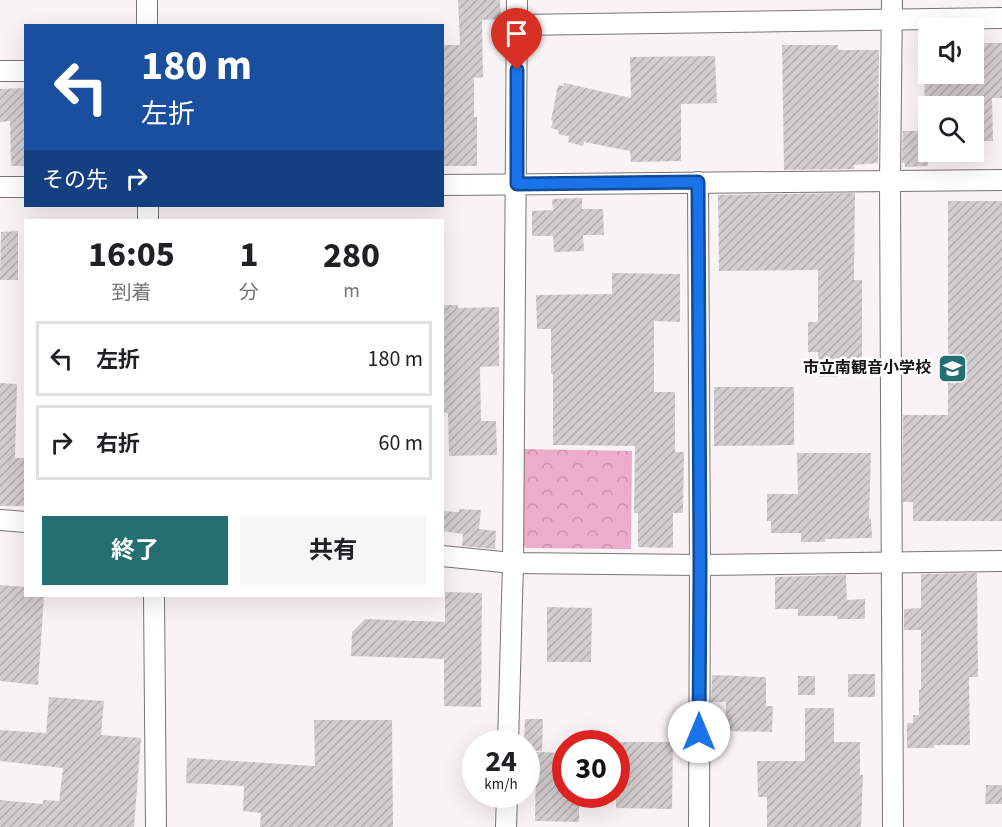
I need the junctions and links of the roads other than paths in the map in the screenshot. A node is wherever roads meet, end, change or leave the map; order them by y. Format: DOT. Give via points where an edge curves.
graph roads {
  1 [pos="147,0"];
  2 [pos="517,0"];
  3 [pos="892,10"];
  4 [pos="1002,18"];
  5 [pos="147,24"];
  6 [pos="517,25"];
  7 [pos="0,71"];
  8 [pos="24,71"];
  9 [pos="1002,180"];
  10 [pos="698,182"];
  11 [pos="890,182"];
  12 [pos="444,184"];
  13 [pos="517,184"];
  14 [pos="0,187"];
  15 [pos="24,187"];
  16 [pos="0,520"];
  17 [pos="24,522"];
  18 [pos="444,556"];
  19 [pos="1002,561"];
  20 [pos="891,562"];
  21 [pos="513,563"];
  22 [pos="700,565"];
  23 [pos="154,597"];
  24 [pos="508,730"];
  25 [pos="507,808"];
  26 [pos="156,827"];
  27 [pos="506,827"];
  28 [pos="699,827"];
  29 [pos="893,827"];
  1 -- 5 [label="street"];
  2 -- 6 [label="street"];
  3 -- 4 [label="street"];
  3 -- 6 [label="street"];
  3 -- 11 [label="street"];
  6 -- 13 [label="street"];
  7 -- 8 [label="street"];
  9 -- 11 [label="street"];
  10 -- 11 [label="street"];
  10 -- 13 [label="street"];
  10 -- 22 [label="street"];
  11 -- 20 [label="street"];
  12 -- 13 [label="street"];
  13 -- 21 [label="street"];
  14 -- 15 [label="street"];
  16 -- 17 [label="street"];
  18 -- 21 [label="street"];
  19 -- 20 [label="street"];
  20 -- 22 [label="street"];
  20 -- 29 [label="street"];
  21 -- 22 [label="street"];
  21 -- 24 [label="street"];
  22 -- 28 [label="street"];
  23 -- 26 [label="street"];
  25 -- 27 [label="street"];
}
